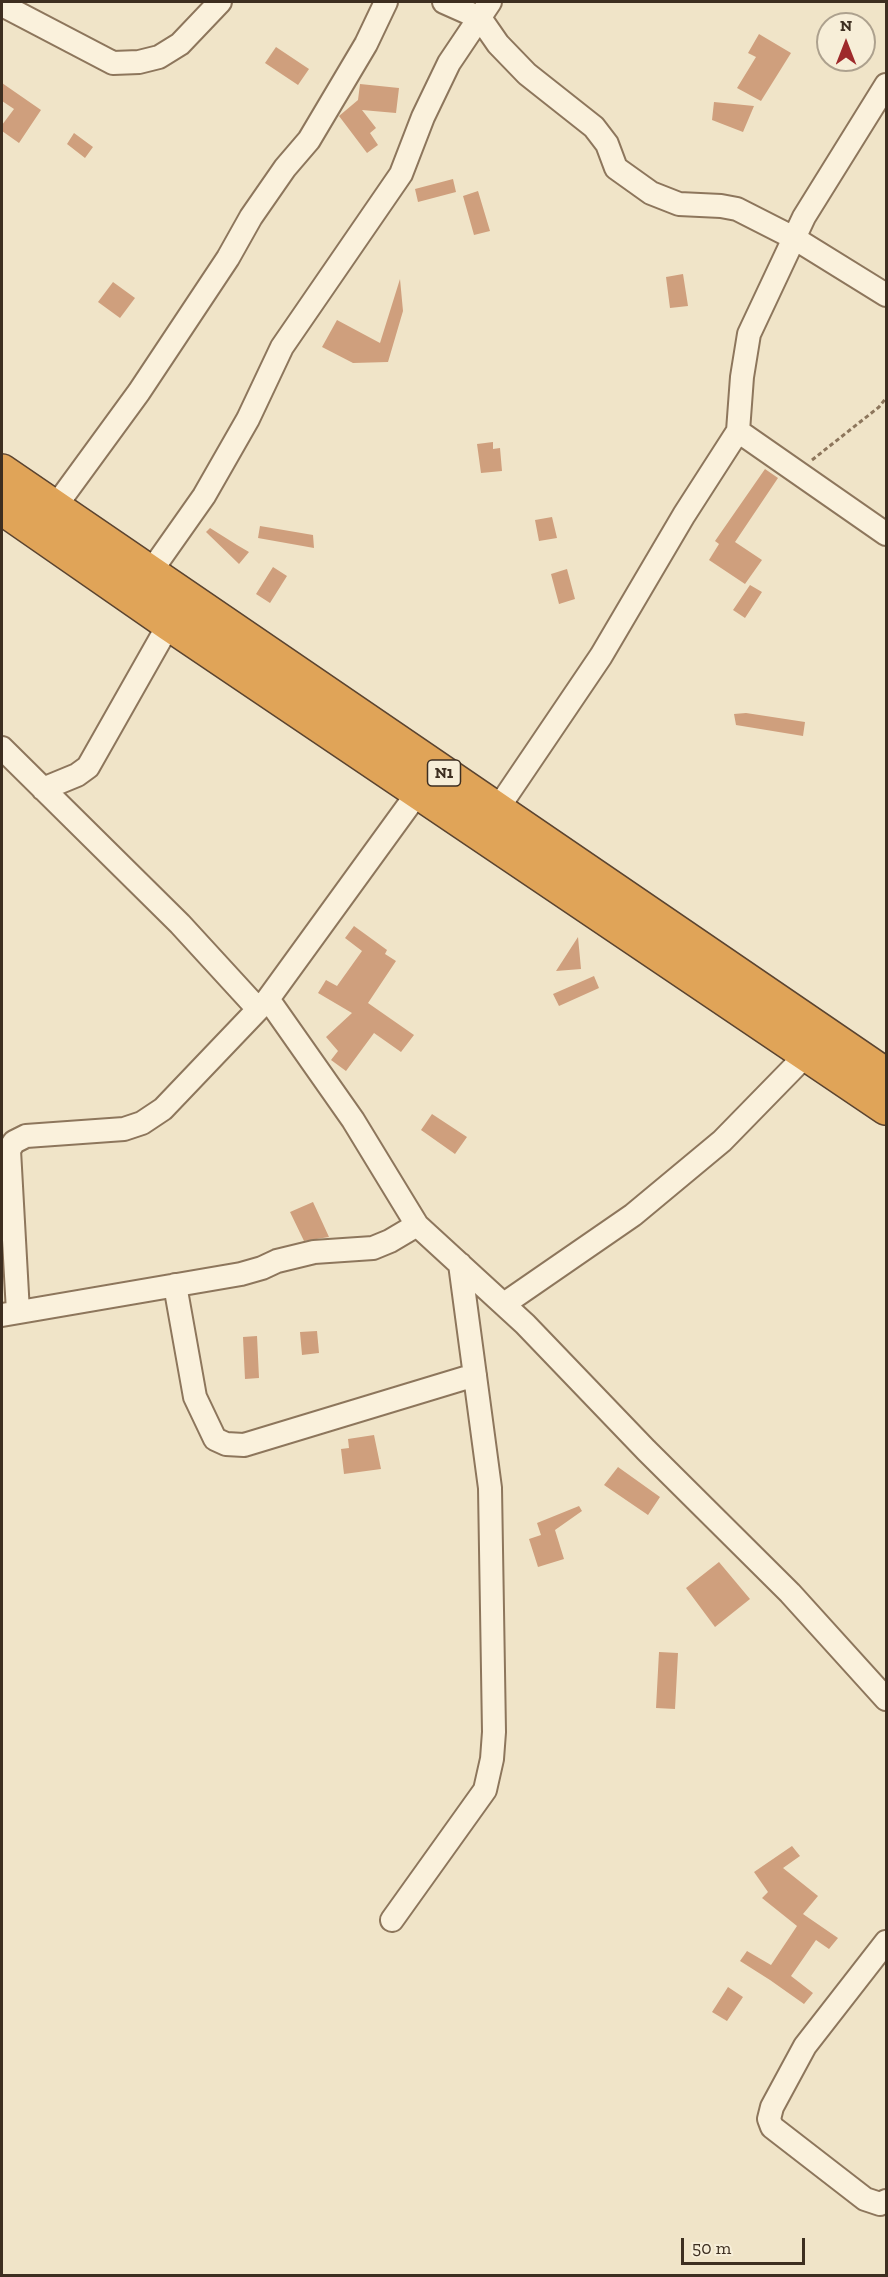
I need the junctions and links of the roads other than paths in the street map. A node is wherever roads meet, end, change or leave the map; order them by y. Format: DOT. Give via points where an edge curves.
graph roads {
  1 [pos="220,2"];
  2 [pos="386,2"];
  3 [pos="444,2"];
  4 [pos="2,5"];
  5 [pos="485,10"];
  6 [pos="886,85"];
  7 [pos="794,238"];
  8 [pos="886,295"];
  9 [pos="738,431"];
  10 [pos="2,471"];
  11 [pos="55,507"];
  12 [pos="2,508"];
  13 [pos="886,534"];
  14 [pos="141,585"];
  15 [pos="169,624"];
  16 [pos="2,748"];
  17 [pos="43,789"];
  18 [pos="418,791"];
  19 [pos="489,822"];
  20 [pos="263,1004"];
  21 [pos="807,1054"];
  22 [pos="886,1075"];
  23 [pos="886,1108"];
  24 [pos="417,1225"];
  25 [pos="460,1264"];
  26 [pos="174,1285"];
  27 [pos="504,1304"];
  28 [pos="10,1314"];
  29 [pos="475,1375"];
  30 [pos="886,1699"];
  31 [pos="392,1920"];
  32 [pos="886,1942"];
  33 [pos="886,2201"];
  1 -- 4 [label="street" via="180,44 159,57 113,63"];
  2 -- 11 [label="street" via="309,140 251,217 139,392"];
  3 -- 5 [label="street"];
  5 -- 7 [label="street" via="498,44 527,74 594,127 607,144 616,168 651,193 680,204 737,209"];
  5 -- 14 [label="street" via="449,63 400,174 282,347 248,419 204,496"];
  6 -- 7 [label="street"];
  7 -- 8 [label="street"];
  7 -- 9 [label="street" via="749,333"];
  9 -- 13 [label="street"];
  9 -- 19 [label="street" via="601,656"];
  10 -- 11 [label="highway, N1"];
  11 -- 14 [label="highway, N1"];
  12 -- 14 [label="highway, N1"];
  14 -- 15 [label="highway, N1"];
  14 -- 19 [label="highway, N1"];
  15 -- 17 [label="street" via="88,767"];
  15 -- 18 [label="highway, N1"];
  16 -- 17 [label="street"];
  17 -- 20 [label="street"];
  18 -- 19 [label="highway, N1"];
  18 -- 20 [label="street"];
  19 -- 21 [label="highway, N1"];
  19 -- 22 [label="highway, N1"];
  20 -- 24 [label="street" via="353,1120"];
  20 -- 28 [label="street" via="163,1109 142,1123 124,1129 26,1136 14,1142 9,1150"];
  21 -- 23 [label="highway, N1"];
  21 -- 27 [label="street" via="722,1141 633,1215"];
  24 -- 25 [label="street"];
  24 -- 26 [label="street" via="373,1248 314,1252 241,1274"];
  25 -- 27 [label="street"];
  25 -- 29 [label="street"];
  26 -- 28 [label="street"];
  26 -- 29 [label="street" via="195,1397 215,1439 226,1444 244,1445"];
  27 -- 30 [label="street" via="790,1593"];
  29 -- 31 [label="street" via="490,1488 492,1759 485,1790"];
  32 -- 33 [label="street" via="805,2046 772,2107 770,2119 772,2127 865,2199 880,2204"];
}
